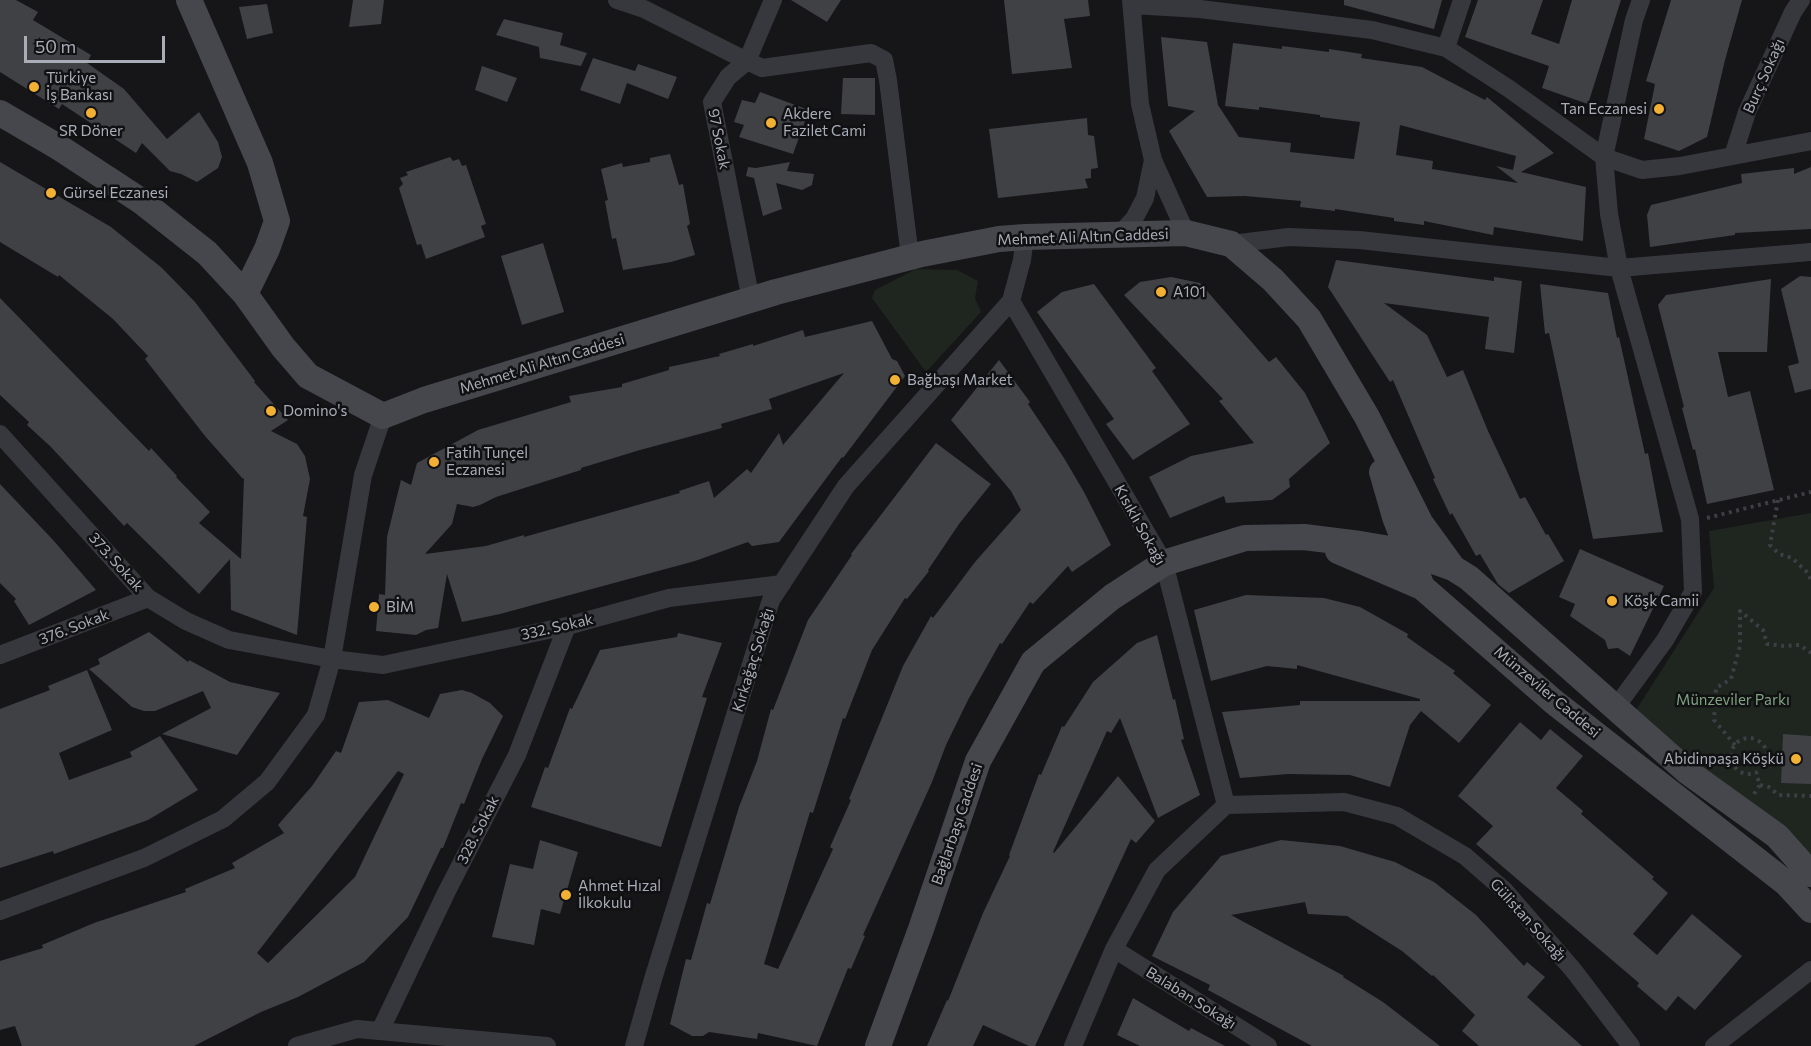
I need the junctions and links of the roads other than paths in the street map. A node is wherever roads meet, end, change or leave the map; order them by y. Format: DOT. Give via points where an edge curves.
graph roads {
  1 [pos="189,0"];
  2 [pos="616,0"];
  3 [pos="773,0"];
  4 [pos="1462,0"];
  5 [pos="1641,0"];
  6 [pos="1801,0"];
  7 [pos="1131,3"];
  8 [pos="1446,48"];
  9 [pos="747,61"];
  10 [pos="0,114"];
  11 [pos="1811,141"];
  12 [pos="1733,156"];
  13 [pos="1604,157"];
  14 [pos="1153,160"];
  15 [pos="1186,233"];
  16 [pos="1119,235"];
  17 [pos="1025,237"];
  18 [pos="1231,244"];
  19 [pos="1811,252"];
  20 [pos="910,257"];
  21 [pos="1618,268"];
  22 [pos="245,294"];
  23 [pos="751,300"];
  24 [pos="1011,301"];
  25 [pos="383,416"];
  26 [pos="1367,417"];
  27 [pos="0,434"];
  28 [pos="1395,517"];
  29 [pos="1304,537"];
  30 [pos="1360,544"];
  31 [pos="1408,552"];
  32 [pos="1164,563"];
  33 [pos="1453,568"];
  34 [pos="782,584"];
  35 [pos="1422,587"];
  36 [pos="148,598"];
  37 [pos="567,626"];
  38 [pos="0,656"];
  39 [pos="332,659"];
  40 [pos="1616,707"];
  41 [pos="1226,805"];
  42 [pos="1811,874"];
  43 [pos="1811,910"];
  44 [pos="0,911"];
  45 [pos="1113,949"];
  46 [pos="1811,970"];
  47 [pos="380,1031"];
  48 [pos="357,1037"];
  49 [pos="297,1046"];
  50 [pos="547,1046"];
  51 [pos="634,1046"];
  52 [pos="878,1046"];
  53 [pos="1073,1046"];
  54 [pos="1268,1046"];
  55 [pos="1631,1046"];
  56 [pos="1714,1046"];
  1 -- 22 [label="street" via="260,163 277,221"];
  2 -- 9 [label="street" via="644,9"];
  3 -- 9 [label="street"];
  4 -- 8 [label="street"];
  5 -- 13 [label="street"];
  6 -- 12 [label="street, Burç Sokağı" via="1747,112"];
  7 -- 8 [label="street" via="1372,30"];
  7 -- 14 [label="street" via="1140,104"];
  8 -- 13 [label="street"];
  9 -- 20 [label="street" via="762,68 871,53 884,60"];
  9 -- 23 [label="street, 97 Sokak" via="728,77 712,102"];
  10 -- 22 [label="street" via="141,201 207,253"];
  11 -- 12 [label="street"];
  12 -- 13 [label="street" via="1642,170"];
  13 -- 21 [label="street"];
  14 -- 15 [label="street"];
  14 -- 16 [label="street" via="1145,198 1134,219"];
  15 -- 16 [label="street, Mehmet Ali Altın Caddesi"];
  15 -- 18 [label="street, Münzeviler Caddesi"];
  16 -- 17 [label="street, Mehmet Ali Altın Caddesi"];
  17 -- 20 [label="street, Mehmet Ali Altın Caddesi"];
  17 -- 24 [label="street, Kırkağaç Sokağı"];
  18 -- 21 [label="street" via="1289,237 1359,240"];
  18 -- 26 [label="street, Münzeviler Caddesi" via="1273,280 1309,319"];
  19 -- 21 [label="street"];
  20 -- 23 [label="street, Mehmet Ali Altın Caddesi"];
  21 -- 40 [label="street" via="1690,519 1693,591 1665,640"];
  22 -- 25 [label="street" via="308,376"];
  23 -- 25 [label="street, Mehmet Ali Altın Caddesi"];
  24 -- 32 [label="street, Kısıklı Sokağı"];
  24 -- 34 [label="street, Kırkağaç Sokağı" via="846,486"];
  25 -- 39 [label="street" via="363,475"];
  26 -- 28 [label="street, Münzeviler Caddesi"];
  26 -- 33 [label="street, Münzeviler Caddesi" via="1421,524"];
  27 -- 36 [label="street, 373. Sokak"];
  28 -- 30 [label="street" via="1386,532"];
  28 -- 31 [label="street, Münzeviler Caddesi"];
  29 -- 30 [label="street, Bağlarbaşı Caddesi"];
  29 -- 32 [label="street, Bağlarbaşı Caddesi" via="1245,538"];
  29 -- 35 [label="street, Bağlarbaşı Caddesi"];
  30 -- 31 [label="street, Bağlarbaşı Caddesi"];
  31 -- 33 [label="street, Bağlarbaşı Caddesi"];
  31 -- 35 [label="street, Münzeviler Caddesi"];
  32 -- 41 [label="street, Kısıklı Sokağı"];
  32 -- 52 [label="street, Bağlarbaşı Caddesi" via="1112,597 1033,662 978,761"];
  33 -- 35 [label="street"];
  33 -- 40 [label="street, Münzeviler Caddesi"];
  34 -- 37 [label="street, 332. Sokak" via="669,598"];
  34 -- 51 [label="street, Kırkağaç Sokağı" via="771,600"];
  35 -- 43 [label="street, Münzeviler Caddesi" via="1554,702 1786,883"];
  36 -- 38 [label="street, 376. Sokak"];
  36 -- 39 [label="street, 373. Sokak" via="229,640"];
  37 -- 39 [label="street, 332. Sokak" via="382,665"];
  37 -- 47 [label="street, 328. Sokak" via="517,755"];
  39 -- 44 [label="street" via="316,715 267,782 223,819 144,858"];
  40 -- 42 [label="street, Münzeviler Caddesi" via="1688,772 1777,836"];
  41 -- 45 [label="street" via="1157,870"];
  41 -- 55 [label="street, Gülistan Sokağı" via="1344,802 1397,816 1465,856 1512,899"];
  45 -- 53 [label="street"];
  45 -- 54 [label="street, Balaban Sokağı"];
  46 -- 56 [label="street"];
  47 -- 48 [label="street"];
  47 -- 50 [label="street"];
  48 -- 49 [label="street"];
}
